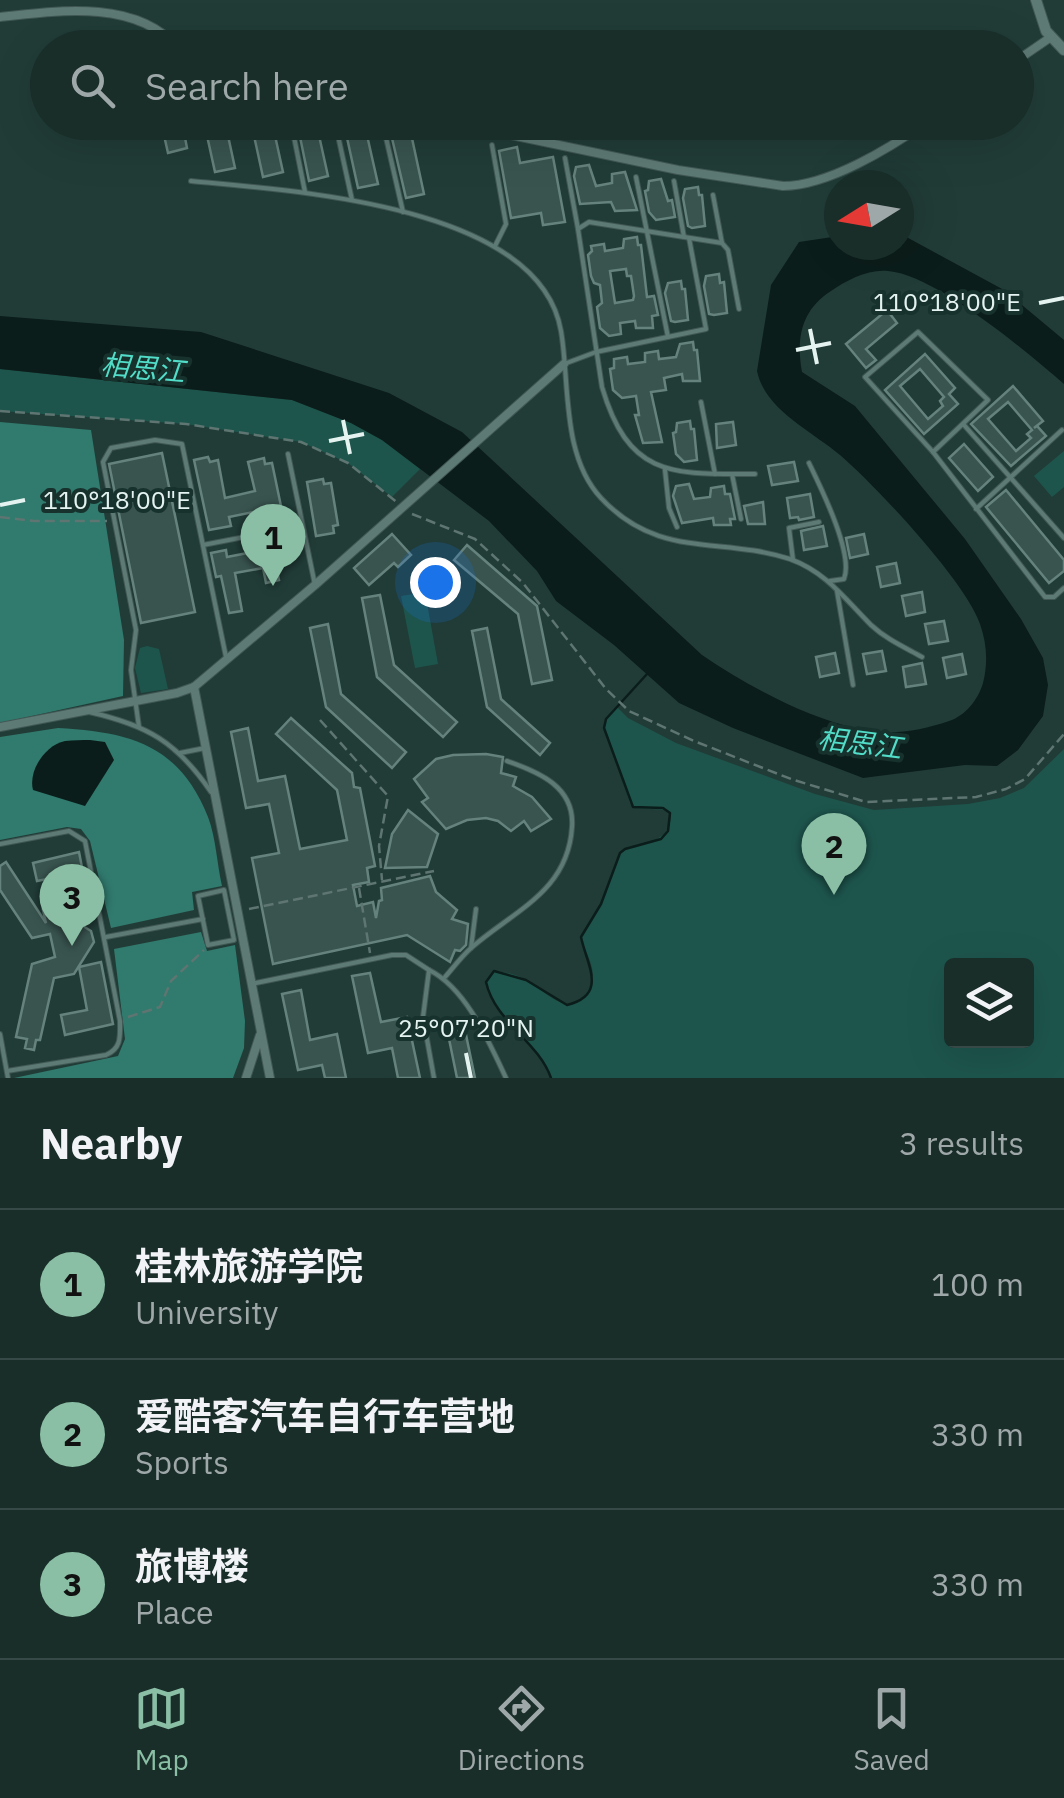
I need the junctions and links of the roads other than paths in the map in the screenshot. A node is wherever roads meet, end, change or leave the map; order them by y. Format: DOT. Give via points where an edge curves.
graph roads {
  1 [pos="1036,0"];
  2 [pos="0,17"];
  3 [pos="161,30"];
  4 [pos="1051,37"];
  5 [pos="1034,49"];
  6 [pos="1064,50"];
  7 [pos="295,140"];
  8 [pos="339,140"];
  9 [pos="387,140"];
  10 [pos="535,140"];
  11 [pos="895,140"];
  12 [pos="492,145"];
  13 [pos="566,158"];
  14 [pos="636,177"];
  15 [pos="674,181"];
  16 [pos="191,182"];
  17 [pos="306,192"];
  18 [pos="713,195"];
  19 [pos="352,200"];
  20 [pos="403,212"];
  21 [pos="578,229"];
  22 [pos="650,232"];
  23 [pos="687,238"];
  24 [pos="722,242"];
  25 [pos="495,246"];
  26 [pos="739,310"];
  27 [pos="668,337"];
  28 [pos="596,352"];
  29 [pos="564,364"];
  30 [pos="701,402"];
  31 [pos="964,424"];
  32 [pos="1062,430"];
  33 [pos="933,452"];
  34 [pos="288,454"];
  35 [pos="809,463"];
  36 [pos="665,470"];
  37 [pos="715,474"];
  38 [pos="732,474"];
  39 [pos="755,474"];
  40 [pos="1010,477"];
  41 [pos="976,508"];
  42 [pos="741,519"];
  43 [pos="819,522"];
  44 [pos="303,526"];
  45 [pos="677,527"];
  46 [pos="1064,538"];
  47 [pos="203,545"];
  48 [pos="793,560"];
  49 [pos="830,581"];
  50 [pos="316,585"];
  51 [pos="837,588"];
  52 [pos="1064,588"];
  53 [pos="922,657"];
  54 [pos="227,661"];
  55 [pos="853,685"];
  56 [pos="194,687"];
  57 [pos="134,702"];
  58 [pos="85,711"];
  59 [pos="139,726"];
  60 [pos="0,727"];
  61 [pos="206,748"];
  62 [pos="180,752"];
  63 [pos="507,760"];
  64 [pos="215,798"];
  65 [pos="0,844"];
  66 [pos="476,909"];
  67 [pos="233,912"];
  68 [pos="203,918"];
  69 [pos="106,937"];
  70 [pos="471,948"];
  71 [pos="429,970"];
  72 [pos="444,978"];
  73 [pos="251,984"];
  74 [pos="261,1032"];
  75 [pos="0,1034"];
  76 [pos="8,1075"];
  77 [pos="246,1078"];
  78 [pos="270,1078"];
  79 [pos="434,1078"];
  80 [pos="506,1078"];
  1 -- 4 [label="street"];
  2 -- 3 [label="street" via="117,6"];
  4 -- 5 [label="street"];
  4 -- 6 [label="street"];
  7 -- 17 [label="lane"];
  8 -- 19 [label="lane"];
  9 -- 20 [label="lane"];
  10 -- 11 [label="street" via="799,186"];
  12 -- 25 [label="lane" via="506,224"];
  13 -- 21 [label="lane"];
  14 -- 22 [label="lane"];
  15 -- 23 [label="lane"];
  16 -- 17 [label="lane"];
  17 -- 19 [label="lane"];
  18 -- 24 [label="lane"];
  19 -- 20 [label="lane"];
  20 -- 25 [label="lane"];
  21 -- 22 [label="lane" via="589,222"];
  21 -- 28 [label="lane"];
  22 -- 23 [label="lane"];
  22 -- 27 [label="lane"];
  23 -- 24 [label="lane"];
  23 -- 27 [label="lane" via="706,330"];
  24 -- 26 [label="lane"];
  25 -- 29 [label="lane" via="547,295 561,327"];
  27 -- 28 [label="lane"];
  28 -- 29 [label="lane"];
  28 -- 36 [label="lane" via="619,428 637,452"];
  29 -- 48 [label="lane" via="582,464 593,488 618,514 672,542"];
  29 -- 50 [label="street"];
  30 -- 37 [label="lane"];
  31 -- 33 [label="lane"];
  31 -- 33 [label="lane" via="988,400 918,332 865,377"];
  31 -- 40 [label="lane"];
  32 -- 40 [label="lane"];
  33 -- 41 [label="lane"];
  34 -- 44 [label="lane"];
  35 -- 49 [label="lane" via="847,568 844,579"];
  36 -- 37 [label="lane"];
  36 -- 45 [label="lane"];
  37 -- 38 [label="lane"];
  38 -- 39 [label="lane"];
  38 -- 42 [label="lane"];
  40 -- 41 [label="lane"];
  40 -- 46 [label="lane"];
  41 -- 52 [label="lane" via="1044,597"];
  43 -- 48 [label="lane" via="789,528"];
  44 -- 47 [label="lane"];
  44 -- 50 [label="lane"];
  47 -- 54 [label="lane"];
  47 -- 57 [label="lane" via="182,444 111,448 102,462 136,630"];
  48 -- 49 [label="lane"];
  49 -- 51 [label="lane"];
  50 -- 54 [label="street"];
  51 -- 53 [label="lane" via="877,630"];
  51 -- 55 [label="lane"];
  54 -- 56 [label="street"];
  56 -- 57 [label="street"];
  56 -- 61 [label="street"];
  57 -- 58 [label="street"];
  57 -- 59 [label="lane"];
  58 -- 59 [label="lane"];
  58 -- 60 [label="street"];
  59 -- 62 [label="lane"];
  61 -- 62 [label="lane"];
  61 -- 64 [label="street"];
  62 -- 64 [label="lane"];
  63 -- 70 [label="lane" via="566,796 570,844 564,866 548,885"];
  64 -- 67 [label="street"];
  65 -- 69 [label="lane" via="78,834"];
  66 -- 70 [label="lane"];
  67 -- 68 [label="lane" via="224,890 198,896"];
  67 -- 68 [label="lane" via="234,940 208,945"];
  67 -- 73 [label="street"];
  68 -- 69 [label="lane"];
  69 -- 76 [label="lane" via="120,1021 114,1051"];
  70 -- 72 [label="lane"];
  71 -- 72 [label="lane"];
  71 -- 73 [label="lane" via="404,955"];
  71 -- 79 [label="lane" via="422,1016"];
  72 -- 80 [label="lane"];
  73 -- 74 [label="street"];
  74 -- 77 [label="street"];
  74 -- 78 [label="street"];
  75 -- 76 [label="lane"];
}
